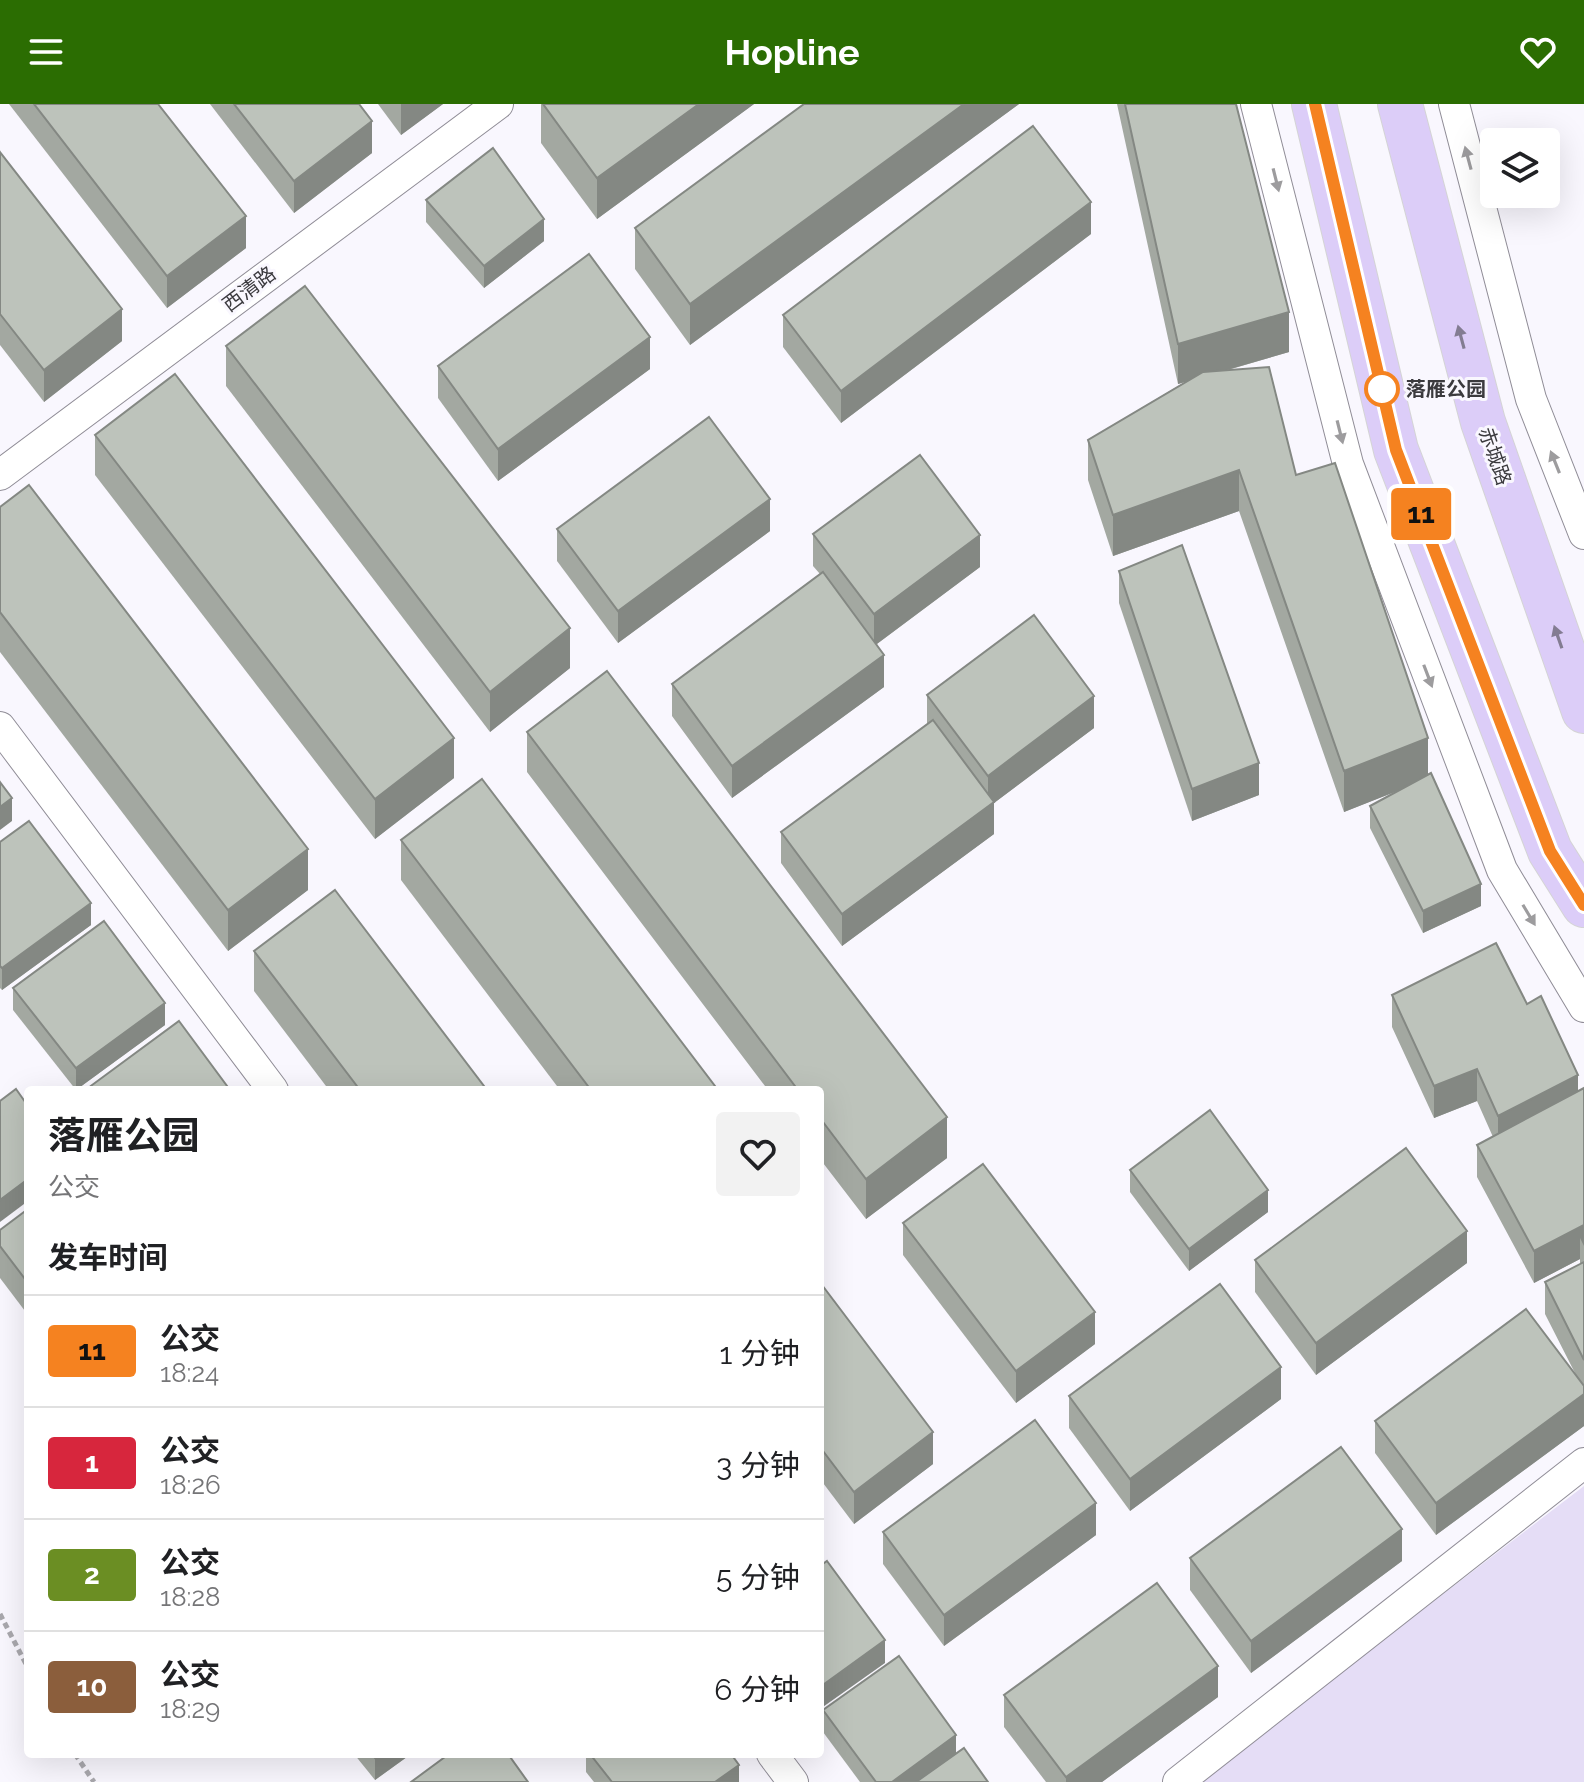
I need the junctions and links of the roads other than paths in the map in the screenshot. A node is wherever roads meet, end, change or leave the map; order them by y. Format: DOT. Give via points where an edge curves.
graph roads {
  1 [pos="498,104"];
  2 [pos="1256,104"];
  3 [pos="1314,104"];
  4 [pos="1400,104"];
  5 [pos="1454,104"];
  6 [pos="0,475"];
  7 [pos="1584,534"];
  8 [pos="1584,711"];
  9 [pos="0,727"];
  10 [pos="1584,905"];
  11 [pos="1584,1007"];
  12 [pos="270,1086"];
  13 [pos="1584,1463"];
  14 [pos="775,1758"];
  15 [pos="793,1782"];
  16 [pos="1178,1782"];
  1 -- 6 [label="lane, 西清路"];
  2 -- 11 [label="lane, one-way" via="1348,464 1502,870"];
  3 -- 10 [label="main road" via="1396,450 1550,851"];
  8 -- 4 [label="main road, 赤城路, one-way" via="1483,422"];
  7 -- 5 [label="lane, one-way" via="1531,399"];
  9 -- 12 [label="lane"];
  13 -- 16 [label="lane"];
  14 -- 15 [label="lane"];
}
